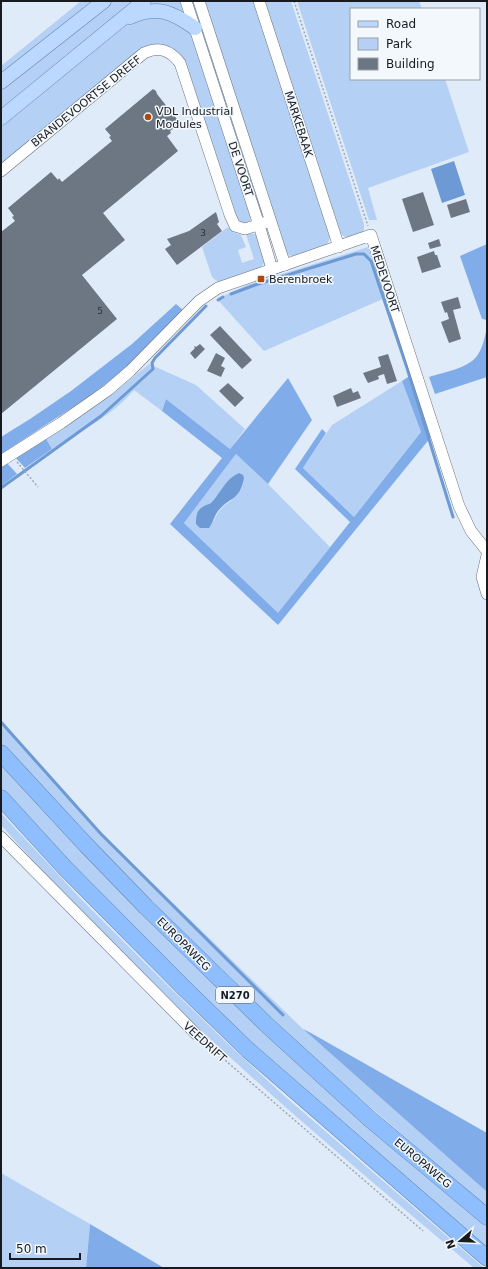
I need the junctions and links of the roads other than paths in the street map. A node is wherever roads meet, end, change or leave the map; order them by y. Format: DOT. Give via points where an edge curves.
graph roads {
  1 [pos="104,1"];
  2 [pos="144,1"];
  3 [pos="186,1"];
  4 [pos="198,1"];
  5 [pos="260,1"];
  6 [pos="116,24"];
  7 [pos="195,28"];
  8 [pos="1,82"];
  9 [pos="1,118"];
  10 [pos="1,171"];
  11 [pos="265,223"];
  12 [pos="339,247"];
  13 [pos="285,265"];
  14 [pos="272,269"];
  15 [pos="1,461"];
  16 [pos="487,552"];
  17 [pos="487,555"];
  18 [pos="487,594"];
  19 [pos="1,753"];
  20 [pos="1,798"];
  21 [pos="1,837"];
  22 [pos="196,1034"];
  23 [pos="487,1217"];
  24 [pos="487,1258"];
  1 -- 8 [label="main road"];
  2 -- 6 [label="main road"];
  3 -- 7 [label="street, DE VOORT"];
  4 -- 11 [label="street, DE VOORT"];
  5 -- 12 [label="street, MARKEBAAK"];
  6 -- 7 [label="main road" via="143,12 157,11 171,13"];
  6 -- 9 [label="main road"];
  7 -- 11 [label="street, DE VOORT"];
  10 -- 11 [label="street, BRANDEVOORTSE DREEF" via="144,53 152,50 164,51 174,55 180,63 235,226 245,229"];
  11 -- 13 [label="street, DE VOORT"];
  11 -- 14 [label="street, DE VOORT"];
  12 -- 13 [label="street"];
  12 -- 16 [label="street, MEDEVOORT" via="371,235 459,506 471,531"];
  13 -- 14 [label="street"];
  14 -- 15 [label="street" via="218,288 199,301 108,390"];
  17 -- 18 [label="street" via="482,577"];
  19 -- 23 [label="highway, EUROPAWEG / N270" via="146,907 268,1026 371,1120"];
  20 -- 24 [label="highway, N270" via="71,874 248,1050"];
  21 -- 22 [label="street, VEEDRIFT"];
}
